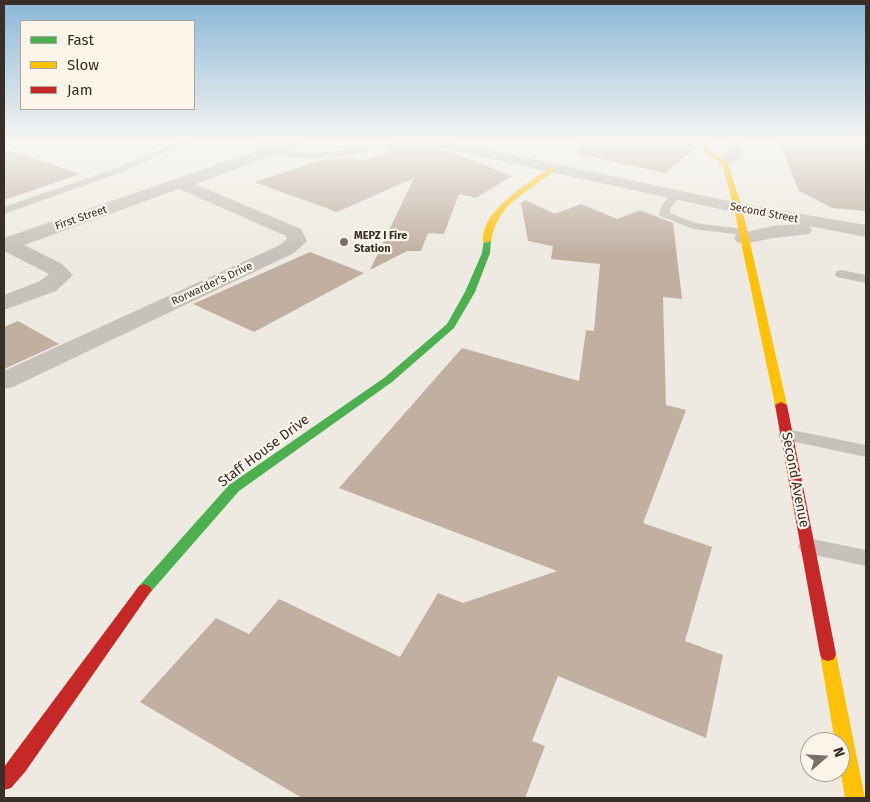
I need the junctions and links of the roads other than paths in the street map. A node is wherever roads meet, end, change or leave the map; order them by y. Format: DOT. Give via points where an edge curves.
graph roads {
  1 [pos="96,178"];
  2 [pos="191,178"];
  3 [pos="539,178"];
  4 [pos="601,178"];
  5 [pos="729,178"];
  6 [pos="179,183"];
  7 [pos="678,195"];
  8 [pos="738,208"];
  9 [pos="4,211"];
  10 [pos="866,232"];
  11 [pos="744,235"];
  12 [pos="6,244"];
  13 [pos="841,274"];
  14 [pos="866,279"];
  15 [pos="4,303"];
  16 [pos="4,381"];
  17 [pos="786,435"];
  18 [pos="866,451"];
  19 [pos="808,546"];
  20 [pos="866,558"];
  21 [pos="856,751"];
  22 [pos="4,782"];
  23 [pos="855,798"];
  1 -- 9 [label="lane"];
  2 -- 6 [label="street, First Street"];
  3 -- 22 [label="street, Staff House Drive" via="502,207 487,230 486,253 451,326 388,380 234,488 152,579"];
  4 -- 7 [label="street, Second Street"];
  5 -- 8 [label="street, Second Avenue"];
  6 -- 12 [label="street, First Street"];
  6 -- 16 [label="street, Rorwarder's Drive" via="294,233 297,241 287,249"];
  7 -- 8 [label="street, Second Street"];
  7 -- 11 [label="lane" via="666,206 664,214 693,226"];
  8 -- 10 [label="street, Second Street"];
  8 -- 11 [label="street, Second Avenue"];
  10 -- 11 [label="street" via="796,230"];
  11 -- 17 [label="street, Second Avenue"];
  12 -- 15 [label="street" via="55,268 62,275 48,286"];
  13 -- 14 [label="lane"];
  17 -- 18 [label="lane"];
  17 -- 19 [label="street, Second Avenue"];
  19 -- 20 [label="lane"];
  19 -- 21 [label="street, Second Avenue"];
  21 -- 23 [label="street, Second Avenue"];
}
